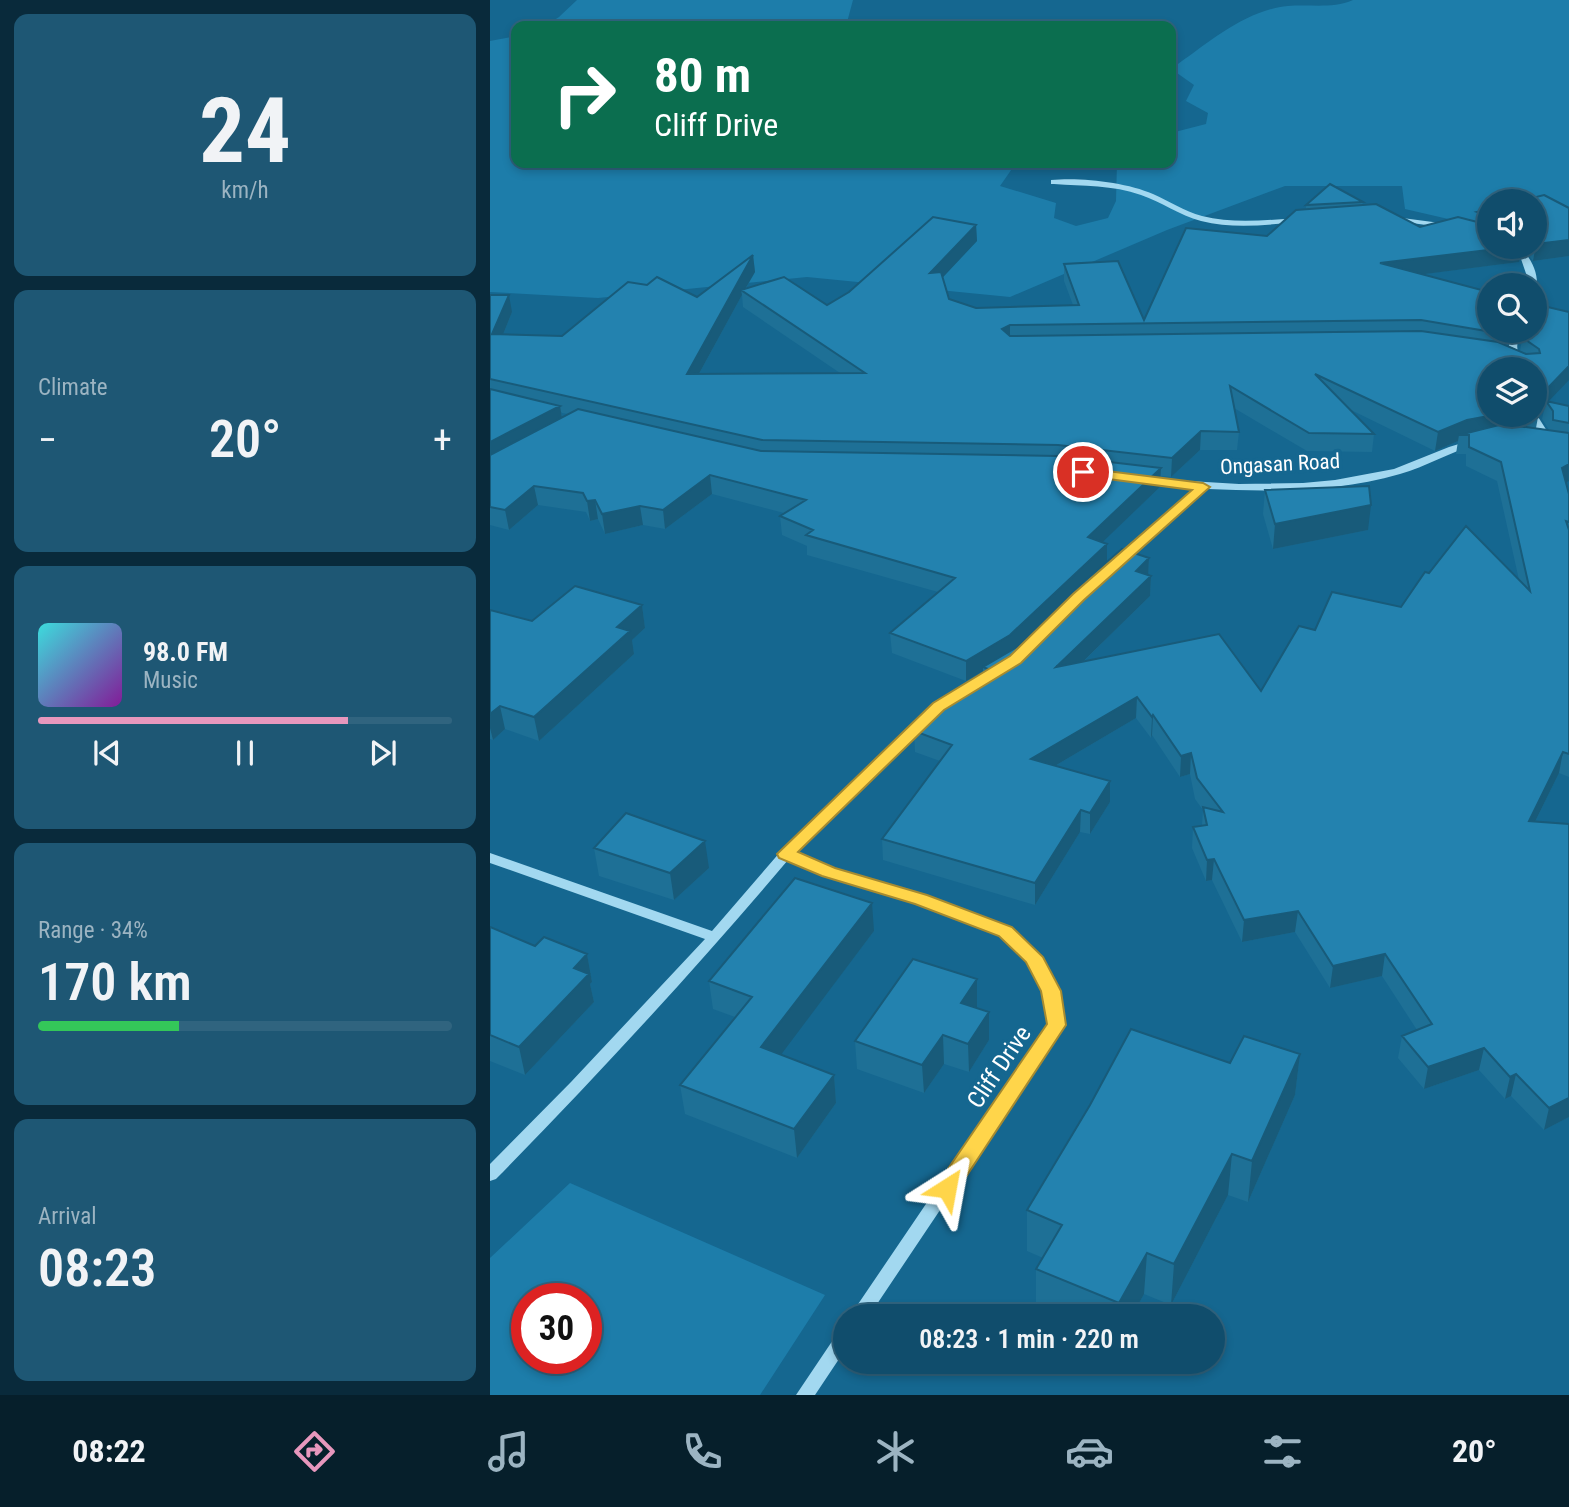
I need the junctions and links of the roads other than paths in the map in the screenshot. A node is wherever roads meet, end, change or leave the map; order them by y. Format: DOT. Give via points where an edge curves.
graph roads {
  1 [pos="1054,182"];
  2 [pos="1384,217"];
  3 [pos="1315,219"];
  4 [pos="1455,228"];
  5 [pos="1540,427"];
  6 [pos="1489,439"];
  7 [pos="1528,440"];
  8 [pos="1542,441"];
  9 [pos="1555,444"];
  10 [pos="1138,479"];
  11 [pos="1203,487"];
  12 [pos="1111,570"];
  13 [pos="983,680"];
  14 [pos="786,854"];
  15 [pos="490,858"];
  16 [pos="715,937"];
  17 [pos="490,1174"];
  18 [pos="867,1304"];
  19 [pos="833,1353"];
  20 [pos="804,1395"];
  1 -- 3 [label="street" via="1144,192 1191,216 1214,220 1258,224"];
  2 -- 4 [label="street"];
  5 -- 8 [label="street"];
  6 -- 11 [label="street, Ongasan Road" via="1377,476 1266,487"];
  7 -- 8 [label="street"];
  8 -- 9 [label="street"];
  10 -- 11 [label="street, Ongasan Road"];
  11 -- 12 [label="street"];
  13 -- 14 [label="street" via="939,707"];
  14 -- 16 [label="street"];
  14 -- 18 [label="street, Cliff Drive" via="1006,932 1033,957 1051,991 1055,1013 1056,1025 1034,1061"];
  15 -- 16 [label="street"];
  16 -- 17 [label="street"];
  19 -- 20 [label="street"];
}
